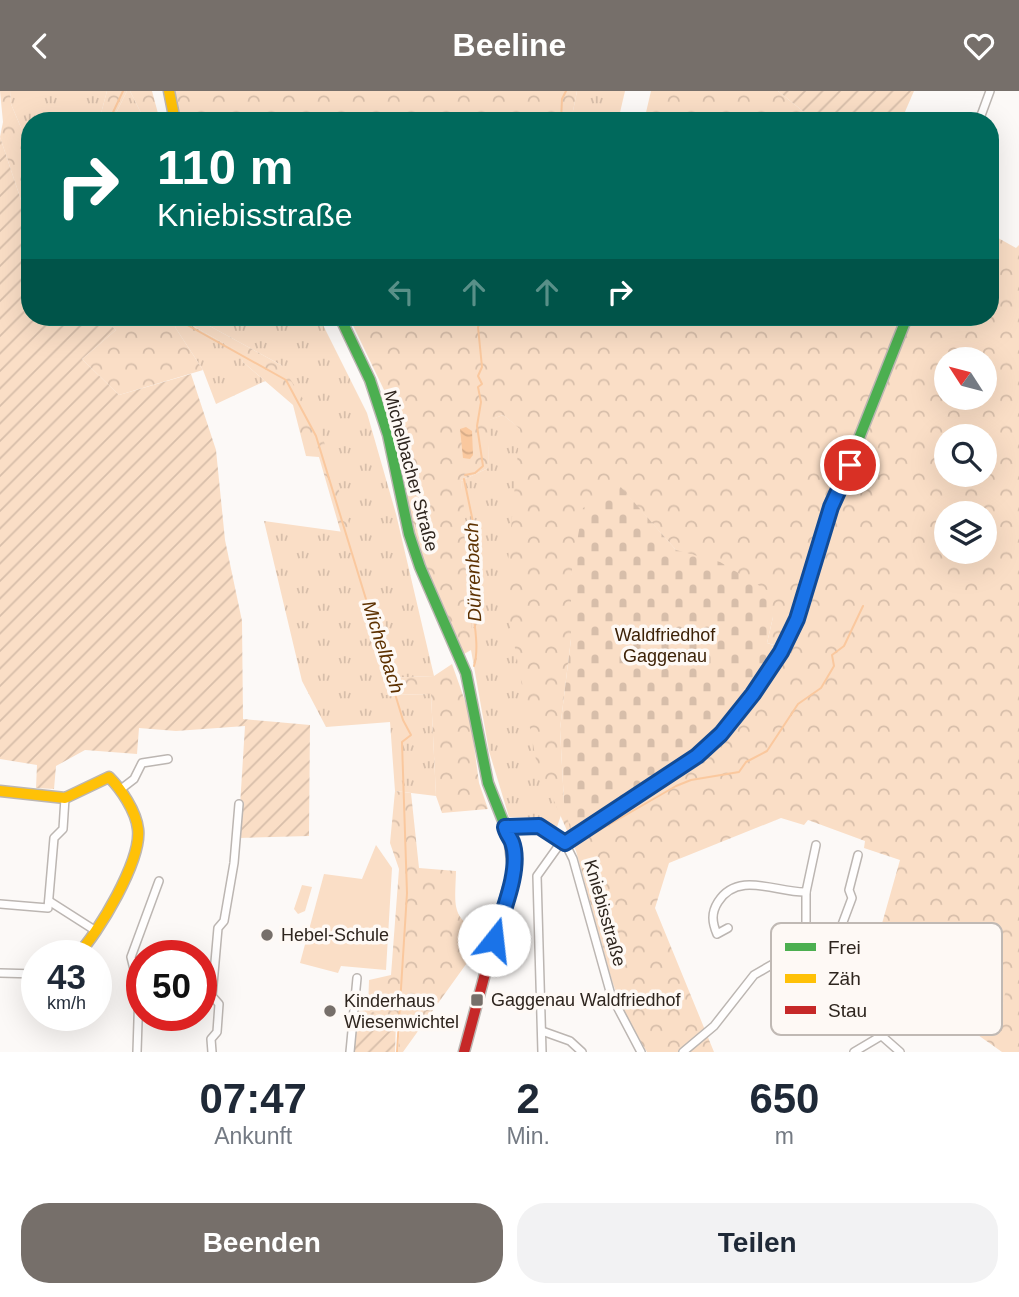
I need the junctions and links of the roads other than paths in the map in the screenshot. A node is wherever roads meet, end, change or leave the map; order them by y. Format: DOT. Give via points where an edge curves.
graph roads {
  1 [pos="169,91"];
  2 [pos="990,91"];
  3 [pos="173,112"];
  4 [pos="982,112"];
  5 [pos="344,326"];
  6 [pos="904,326"];
  7 [pos="168,759"];
  8 [pos="121,789"];
  9 [pos="0,790"];
  10 [pos="65,798"];
  11 [pos="239,804"];
  12 [pos="506,831"];
  13 [pos="563,842"];
  14 [pos="816,845"];
  15 [pos="858,855"];
  16 [pos="159,880"];
  17 [pos="806,892"];
  18 [pos="49,901"];
  19 [pos="0,904"];
  20 [pos="806,923"];
  21 [pos="843,923"];
  22 [pos="728,928"];
  23 [pos="96,931"];
  24 [pos="89,940"];
  25 [pos="771,965"];
  26 [pos="0,974"];
  27 [pos="21,974"];
  28 [pos="356,978"];
  29 [pos="542,1031"];
  30 [pos="881,1036"];
  31 [pos="137,1052"];
  32 [pos="212,1052"];
  33 [pos="350,1052"];
  34 [pos="464,1052"];
  35 [pos="542,1052"];
  36 [pos="582,1052"];
  37 [pos="641,1052"];
  38 [pos="683,1052"];
  39 [pos="854,1052"];
  40 [pos="900,1052"];
  1 -- 3 [label="street"];
  2 -- 4 [label="street"];
  5 -- 12 [label="street, Michelbacher Straße" via="385,424 419,567 466,673 488,783"];
  6 -- 13 [label="street" via="831,507 797,619 772,667 721,734 697,756"];
  7 -- 8 [label="street" via="142,763 134,779"];
  8 -- 10 [label="street" via="115,780 103,778"];
  8 -- 23 [label="street" via="138,829 133,861"];
  9 -- 10 [label="street"];
  10 -- 18 [label="street" via="63,829 54,838"];
  11 -- 32 [label="street" via="234,863 224,921 218,928 212,996 219,1004"];
  12 -- 13 [label="street" via="539,826"];
  12 -- 34 [label="street, Michelbacher Straße" via="512,842 514,877"];
  13 -- 29 [label="street" via="537,876"];
  13 -- 37 [label="street, Kniebisstraße" via="573,859 611,995"];
  14 -- 17 [label="street"];
  15 -- 21 [label="street" via="849,890 852,898"];
  16 -- 31 [label="street" via="131,957 138,990"];
  17 -- 20 [label="street"];
  17 -- 22 [label="street" via="751,884 736,887 719,900 712,916 717,934"];
  18 -- 19 [label="street" via="44,910"];
  18 -- 23 [label="street"];
  23 -- 24 [label="street"];
  25 -- 38 [label="street" via="754,975 714,1026"];
  26 -- 27 [label="street"];
  28 -- 33 [label="street"];
  29 -- 35 [label="street"];
  29 -- 36 [label="street" via="570,1041"];
  30 -- 39 [label="street"];
  30 -- 40 [label="street"];
}
